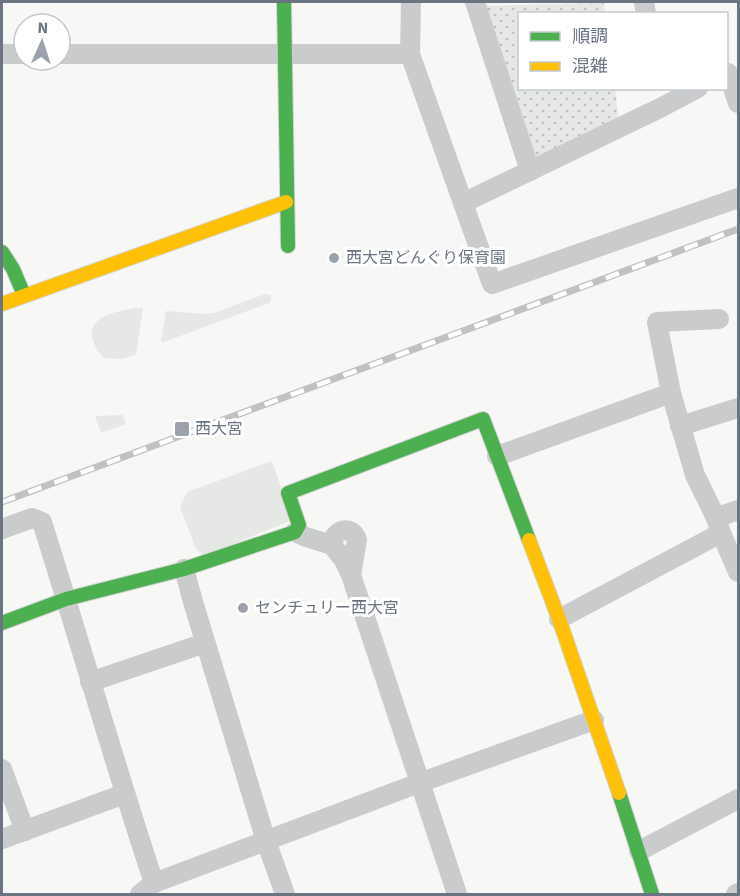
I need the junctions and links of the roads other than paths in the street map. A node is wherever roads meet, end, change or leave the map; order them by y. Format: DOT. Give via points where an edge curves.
graph roads {
  1 [pos="284,2"];
  2 [pos="411,2"];
  3 [pos="475,2"];
  4 [pos="285,53"];
  5 [pos="72,54"];
  6 [pos="410,54"];
  7 [pos="731,72"];
  8 [pos="657,90"];
  9 [pos="694,90"];
  10 [pos="738,103"];
  11 [pos="660,108"];
  12 [pos="530,171"];
  13 [pos="738,198"];
  14 [pos="286,202"];
  15 [pos="462,202"];
  16 [pos="288,246"];
  17 [pos="2,252"];
  18 [pos="24,295"];
  19 [pos="2,304"];
  20 [pos="719,319"];
  21 [pos="671,393"];
  22 [pos="738,408"];
  23 [pos="680,426"];
  24 [pos="497,456"];
  25 [pos="738,510"];
  26 [pos="718,526"];
  27 [pos="2,529"];
  28 [pos="296,532"];
  29 [pos="184,569"];
  30 [pos="738,572"];
  31 [pos="66,599"];
  32 [pos="559,619"];
  33 [pos="2,623"];
  34 [pos="205,644"];
  35 [pos="90,682"];
  36 [pos="594,720"];
  37 [pos="2,769"];
  38 [pos="419,783"];
  39 [pos="124,794"];
  40 [pos="738,799"];
  41 [pos="25,831"];
  42 [pos="2,839"];
  43 [pos="266,841"];
  44 [pos="639,851"];
  45 [pos="147,889"];
  46 [pos="285,894"];
  47 [pos="457,894"];
  48 [pos="652,894"];
  1 -- 4 [label="street"];
  2 -- 6 [label="street"];
  3 -- 12 [label="street"];
  4 -- 5 [label="street"];
  4 -- 6 [label="street"];
  4 -- 14 [label="street"];
  6 -- 15 [label="street"];
  7 -- 10 [label="street"];
  8 -- 11 [label="street"];
  9 -- 11 [label="street"];
  11 -- 12 [label="street"];
  12 -- 15 [label="street"];
  13 -- 15 [label="street" via="492,284"];
  14 -- 16 [label="street"];
  14 -- 18 [label="street"];
  17 -- 18 [label="street"];
  18 -- 19 [label="street"];
  20 -- 21 [label="street" via="657,322"];
  21 -- 23 [label="street"];
  21 -- 24 [label="street"];
  22 -- 23 [label="street"];
  23 -- 26 [label="street" via="695,474"];
  24 -- 28 [label="street" via="483,419 288,493 299,525"];
  24 -- 32 [label="street"];
  25 -- 26 [label="street"];
  26 -- 30 [label="street"];
  26 -- 32 [label="street"];
  27 -- 31 [label="street" via="32,518 42,522"];
  28 -- 29 [label="street"];
  28 -- 38 [label="street" via="332,544 344,560"];
  29 -- 31 [label="street"];
  29 -- 34 [label="street"];
  31 -- 33 [label="street"];
  31 -- 35 [label="street"];
  32 -- 36 [label="street"];
  34 -- 35 [label="street"];
  34 -- 43 [label="street"];
  35 -- 39 [label="street"];
  36 -- 38 [label="street"];
  36 -- 44 [label="street"];
  37 -- 41 [label="street"];
  38 -- 43 [label="street"];
  38 -- 47 [label="street"];
  39 -- 41 [label="street"];
  39 -- 45 [label="street"];
  40 -- 44 [label="street"];
  41 -- 42 [label="street"];
  43 -- 45 [label="street"];
  43 -- 46 [label="street"];
  44 -- 48 [label="street"];
}
